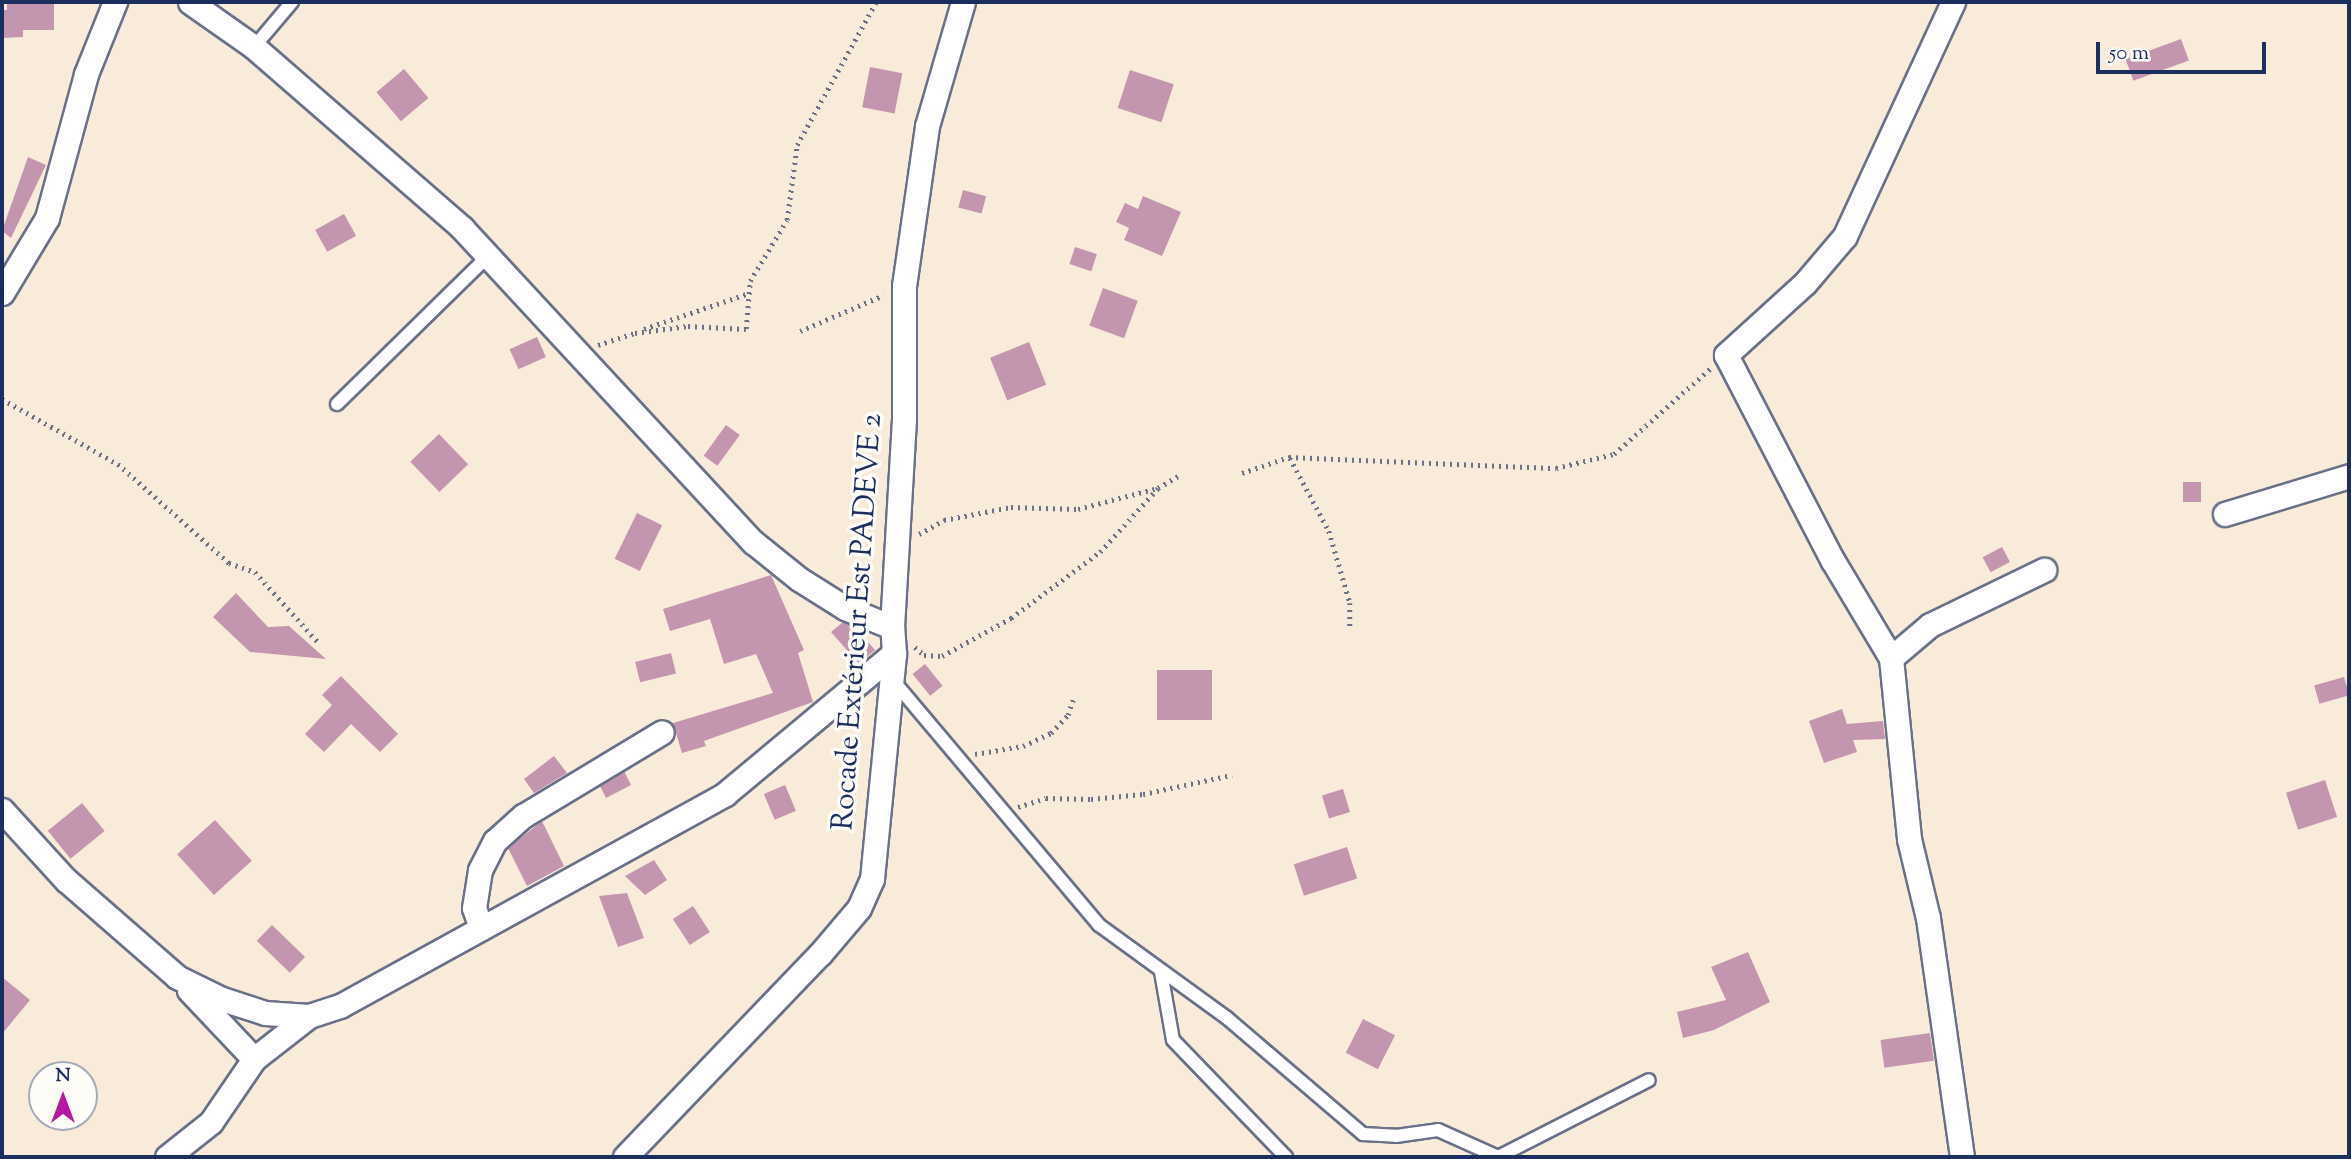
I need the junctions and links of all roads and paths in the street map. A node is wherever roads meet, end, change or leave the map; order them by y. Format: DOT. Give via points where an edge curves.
graph roads {
  1 [pos="115,2"];
  2 [pos="190,2"];
  3 [pos="292,2"];
  4 [pos="876,2"];
  5 [pos="963,2"];
  6 [pos="1952,2"];
  7 [pos="254,47"];
  8 [pos="487,257"];
  9 [pos="904,286"];
  10 [pos="2,293"];
  11 [pos="749,293"];
  12 [pos="800,331"];
  13 [pos="635,332"];
  14 [pos="574,352"];
  15 [pos="1726,355"];
  16 [pos="2,400"];
  17 [pos="337,404"];
  18 [pos="1289,457"];
  19 [pos="1242,473"];
  20 [pos="1180,475"];
  21 [pos="2349,475"];
  22 [pos="1158,488"];
  23 [pos="2225,514"];
  24 [pos="897,546"];
  25 [pos="2044,570"];
  26 [pos="891,626"];
  27 [pos="1350,629"];
  28 [pos="318,642"];
  29 [pos="1891,658"];
  30 [pos="892,664"];
  31 [pos="1073,699"];
  32 [pos="662,732"];
  33 [pos="957,756"];
  34 [pos="1232,775"];
  35 [pos="2,810"];
  36 [pos="1004,812"];
  37 [pos="481,928"];
  38 [pos="1161,972"];
  39 [pos="177,977"];
  40 [pos="309,1016"];
  41 [pos="254,1059"];
  42 [pos="1649,1080"];
  43 [pos="167,1157"];
  44 [pos="625,1157"];
  45 [pos="1286,1157"];
  46 [pos="1962,1157"];
  1 -- 10 [label="street" via="86,74 47,218"];
  2 -- 7 [label="street"];
  3 -- 7 [label="lane"];
  4 -- 11 [label="path" via="797,145 787,220 750,281"];
  5 -- 9 [label="street, Rocade Extérieur Est PADEVE 2" via="927,126"];
  6 -- 15 [label="street" via="1845,236 1805,283"];
  7 -- 8 [label="street" via="381,155"];
  8 -- 14 [label="street"];
  8 -- 17 [label="lane"];
  9 -- 12 [label="path"];
  9 -- 24 [label="street, Rocade Extérieur Est PADEVE 2" via="904,419"];
  11 -- 13 [label="path"];
  11 -- 13 [label="path" via="746,329 688,326"];
  13 -- 14 [label="path"];
  14 -- 26 [label="street" via="753,541 799,579 845,608"];
  15 -- 18 [label="path" via="1614,454 1556,468"];
  15 -- 29 [label="street" via="1833,561"];
  16 -- 28 [label="path" via="118,464 229,563 255,572"];
  18 -- 19 [label="path"];
  18 -- 27 [label="path" via="1329,531 1350,603"];
  20 -- 22 [label="path"];
  21 -- 23 [label="street"];
  22 -- 24 [label="path" via="1077,509 1012,507 944,520"];
  22 -- 26 [label="path" via="1100,552 975,642 942,656 924,655"];
  24 -- 26 [label="street, Rocade Extérieur Est PADEVE 2"];
  25 -- 29 [label="street" via="1930,625"];
  26 -- 30 [label="street, Rocade Extérieur Est PADEVE 2"];
  29 -- 46 [label="street" via="1909,839 1928,918"];
  30 -- 33 [label="lane"];
  30 -- 37 [label="street" via="724,793"];
  30 -- 44 [label="street, Rocade Extérieur Est PADEVE 2" via="878,837 872,879 859,908"];
  31 -- 33 [label="path" via="1068,715 1051,733 1023,746"];
  32 -- 37 [label="street" via="523,816 495,841 480,870 474,908"];
  33 -- 36 [label="lane"];
  34 -- 36 [label="path" via="1091,800 1046,798"];
  35 -- 39 [label="street" via="66,880"];
  36 -- 38 [label="lane" via="1099,925"];
  37 -- 40 [label="street" via="340,1006"];
  38 -- 42 [label="lane" via="1227,1018 1363,1134 1396,1136 1438,1130 1498,1157"];
  38 -- 45 [label="lane" via="1173,1040"];
  39 -- 40 [label="street" via="265,1013"];
  39 -- 41 [label="street"];
  40 -- 41 [label="street"];
  41 -- 43 [label="street" via="211,1122"];
}
